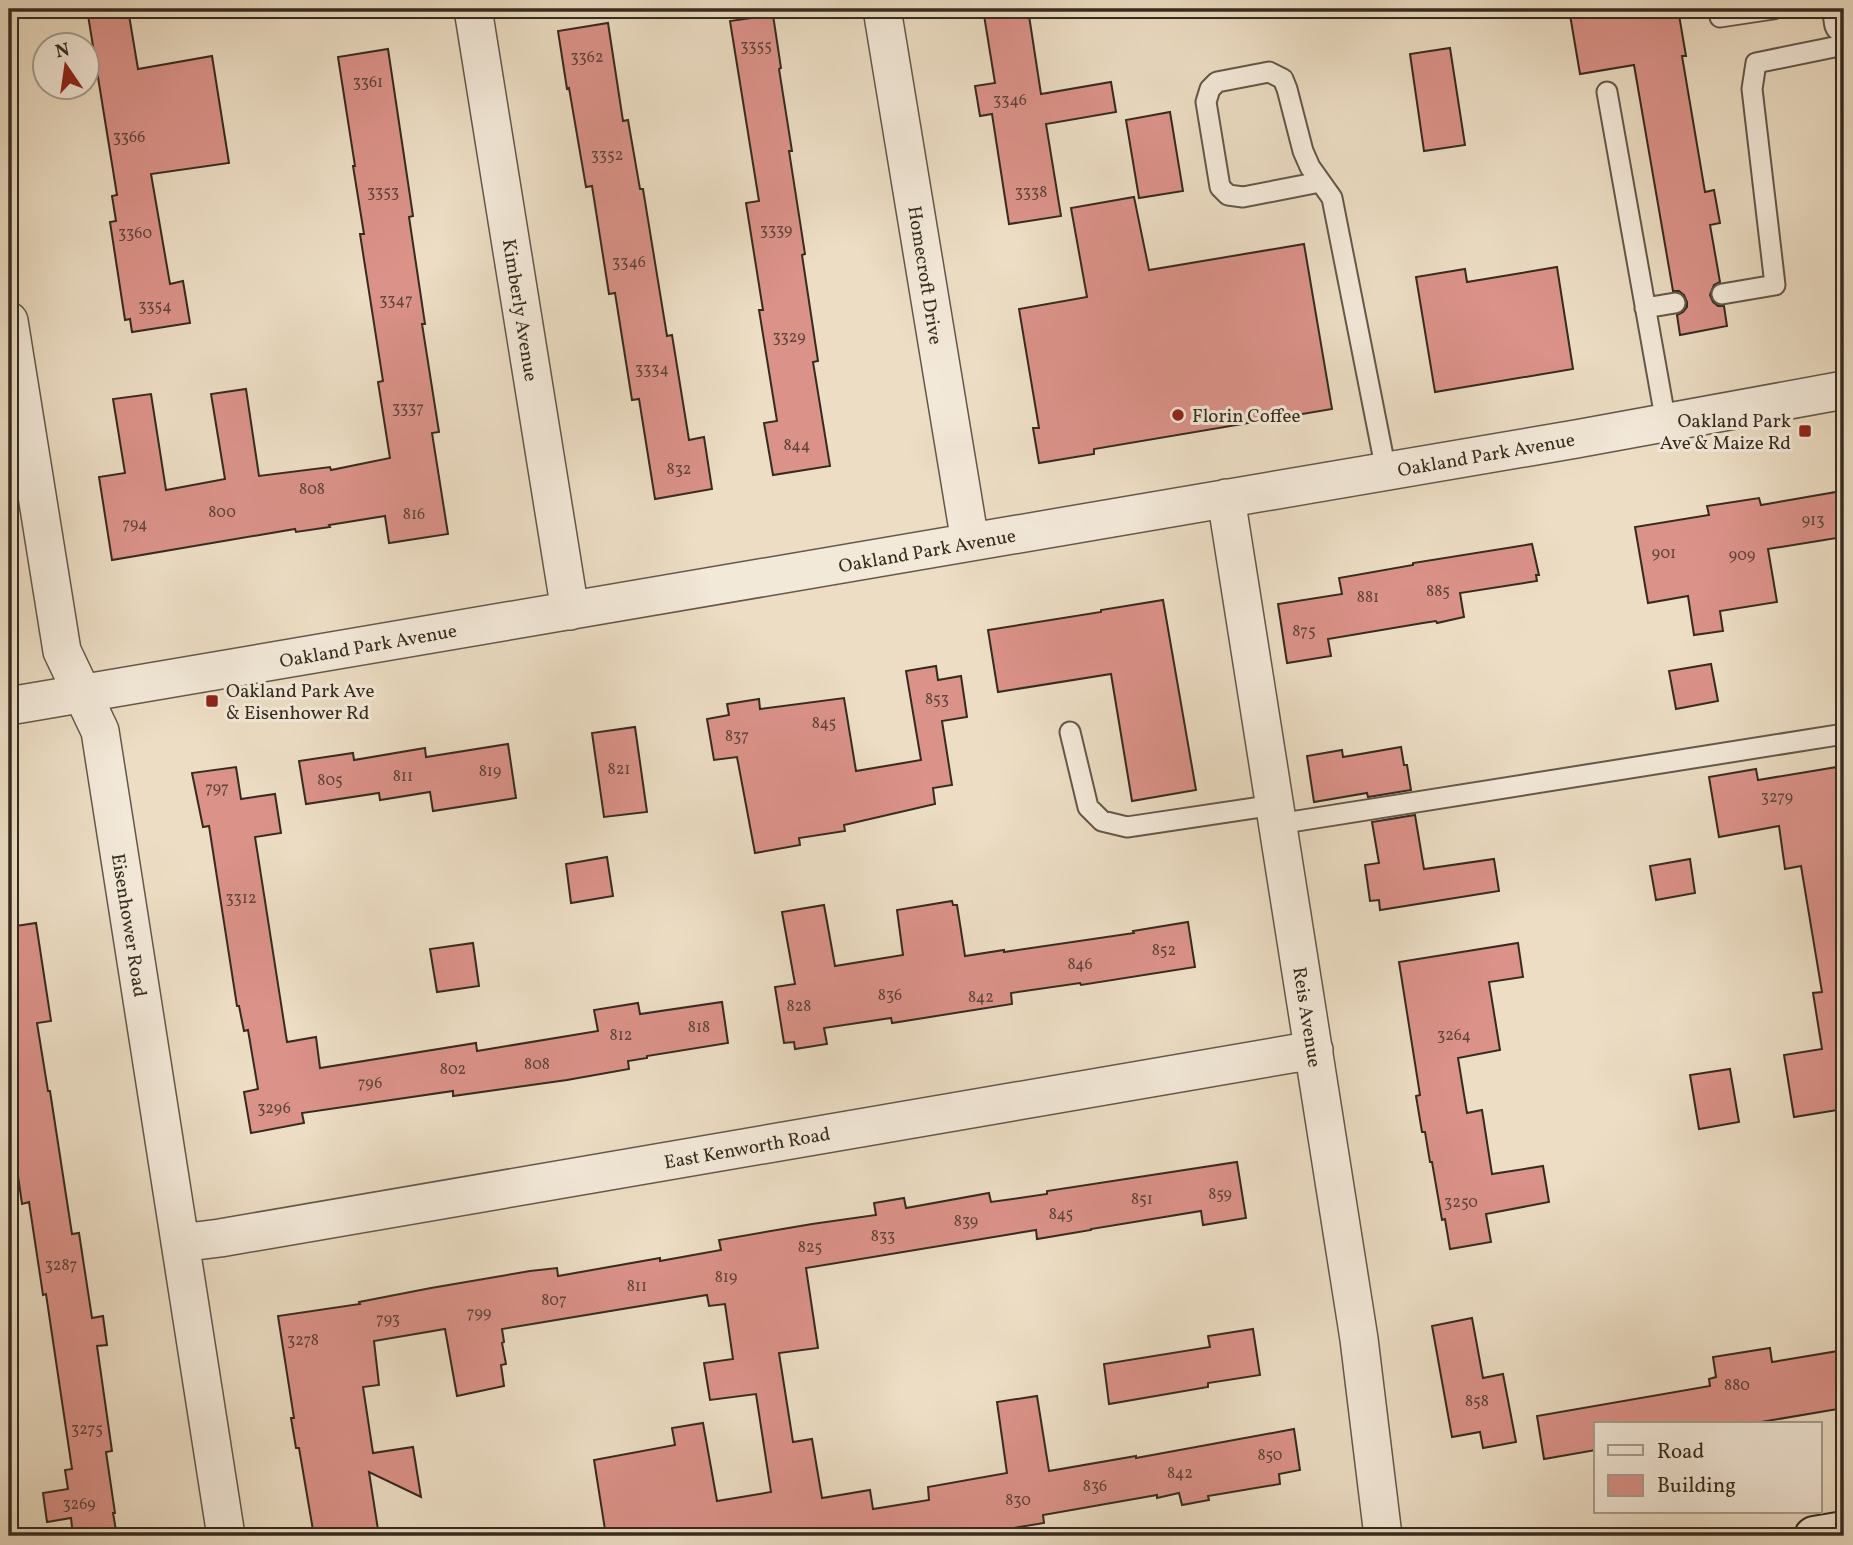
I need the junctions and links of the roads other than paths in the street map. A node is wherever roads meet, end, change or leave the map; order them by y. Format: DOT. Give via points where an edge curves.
graph roads {
  1 [pos="473,9"];
  2 [pos="882,9"];
  3 [pos="1773,9"];
  4 [pos="1842,9"];
  5 [pos="1720,17"];
  6 [pos="1844,23"];
  7 [pos="1844,45"];
  8 [pos="1606,92"];
  9 [pos="1320,181"];
  10 [pos="1722,294"];
  11 [pos="1675,303"];
  12 [pos="1645,308"];
  13 [pos="9,321"];
  14 [pos="1844,390"];
  15 [pos="14,393"];
  16 [pos="1666,423"];
  17 [pos="1386,471"];
  18 [pos="1226,498"];
  19 [pos="970,542"];
  20 [pos="570,611"];
  21 [pos="81,694"];
  22 [pos="9,706"];
  23 [pos="1070,732"];
  24 [pos="1844,734"];
  25 [pos="1276,814"];
  26 [pos="1314,1050"];
  27 [pos="180,1243"];
  28 [pos="1844,1531"];
  29 [pos="226,1536"];
  30 [pos="1383,1536"];
  31 [pos="1814,1536"];
  1 -- 20 [label="street, Kimberly Avenue"];
  2 -- 19 [label="street, Homecroft Drive"];
  3 -- 5 [label="lane"];
  4 -- 6 [label="main road"];
  7 -- 10 [label="lane" via="1756,63 1752,89 1775,285"];
  8 -- 12 [label="lane"];
  9 -- 9 [label="lane" via="1303,151 1283,79 1269,72 1217,82 1210,89 1206,102 1220,187 1228,195 1243,197"];
  9 -- 17 [label="lane" via="1332,198"];
  11 -- 12 [label="lane"];
  12 -- 16 [label="lane"];
  13 -- 15 [label="street, Eisenhower Road"];
  14 -- 16 [label="street, Oakland Park Avenue"];
  15 -- 21 [label="street, Eisenhower Road" via="62,651"];
  16 -- 17 [label="street, Oakland Park Avenue"];
  17 -- 18 [label="street, Oakland Park Avenue"];
  18 -- 19 [label="street, Oakland Park Avenue"];
  18 -- 25 [label="street, Reis Avenue"];
  19 -- 20 [label="street, Oakland Park Avenue"];
  20 -- 21 [label="street, Oakland Park Avenue"];
  21 -- 22 [label="street, Oakland Park Avenue"];
  21 -- 27 [label="street, Eisenhower Road" via="100,731"];
  23 -- 25 [label="lane" via="1088,807 1102,821 1127,827"];
  24 -- 25 [label="lane"];
  25 -- 26 [label="street, Reis Avenue"];
  26 -- 27 [label="street, East Kenworth Road"];
  26 -- 30 [label="street, Reis Avenue" via="1359,1339"];
  27 -- 29 [label="street, Eisenhower Road"];
  28 -- 31 [label="main road"];
}
